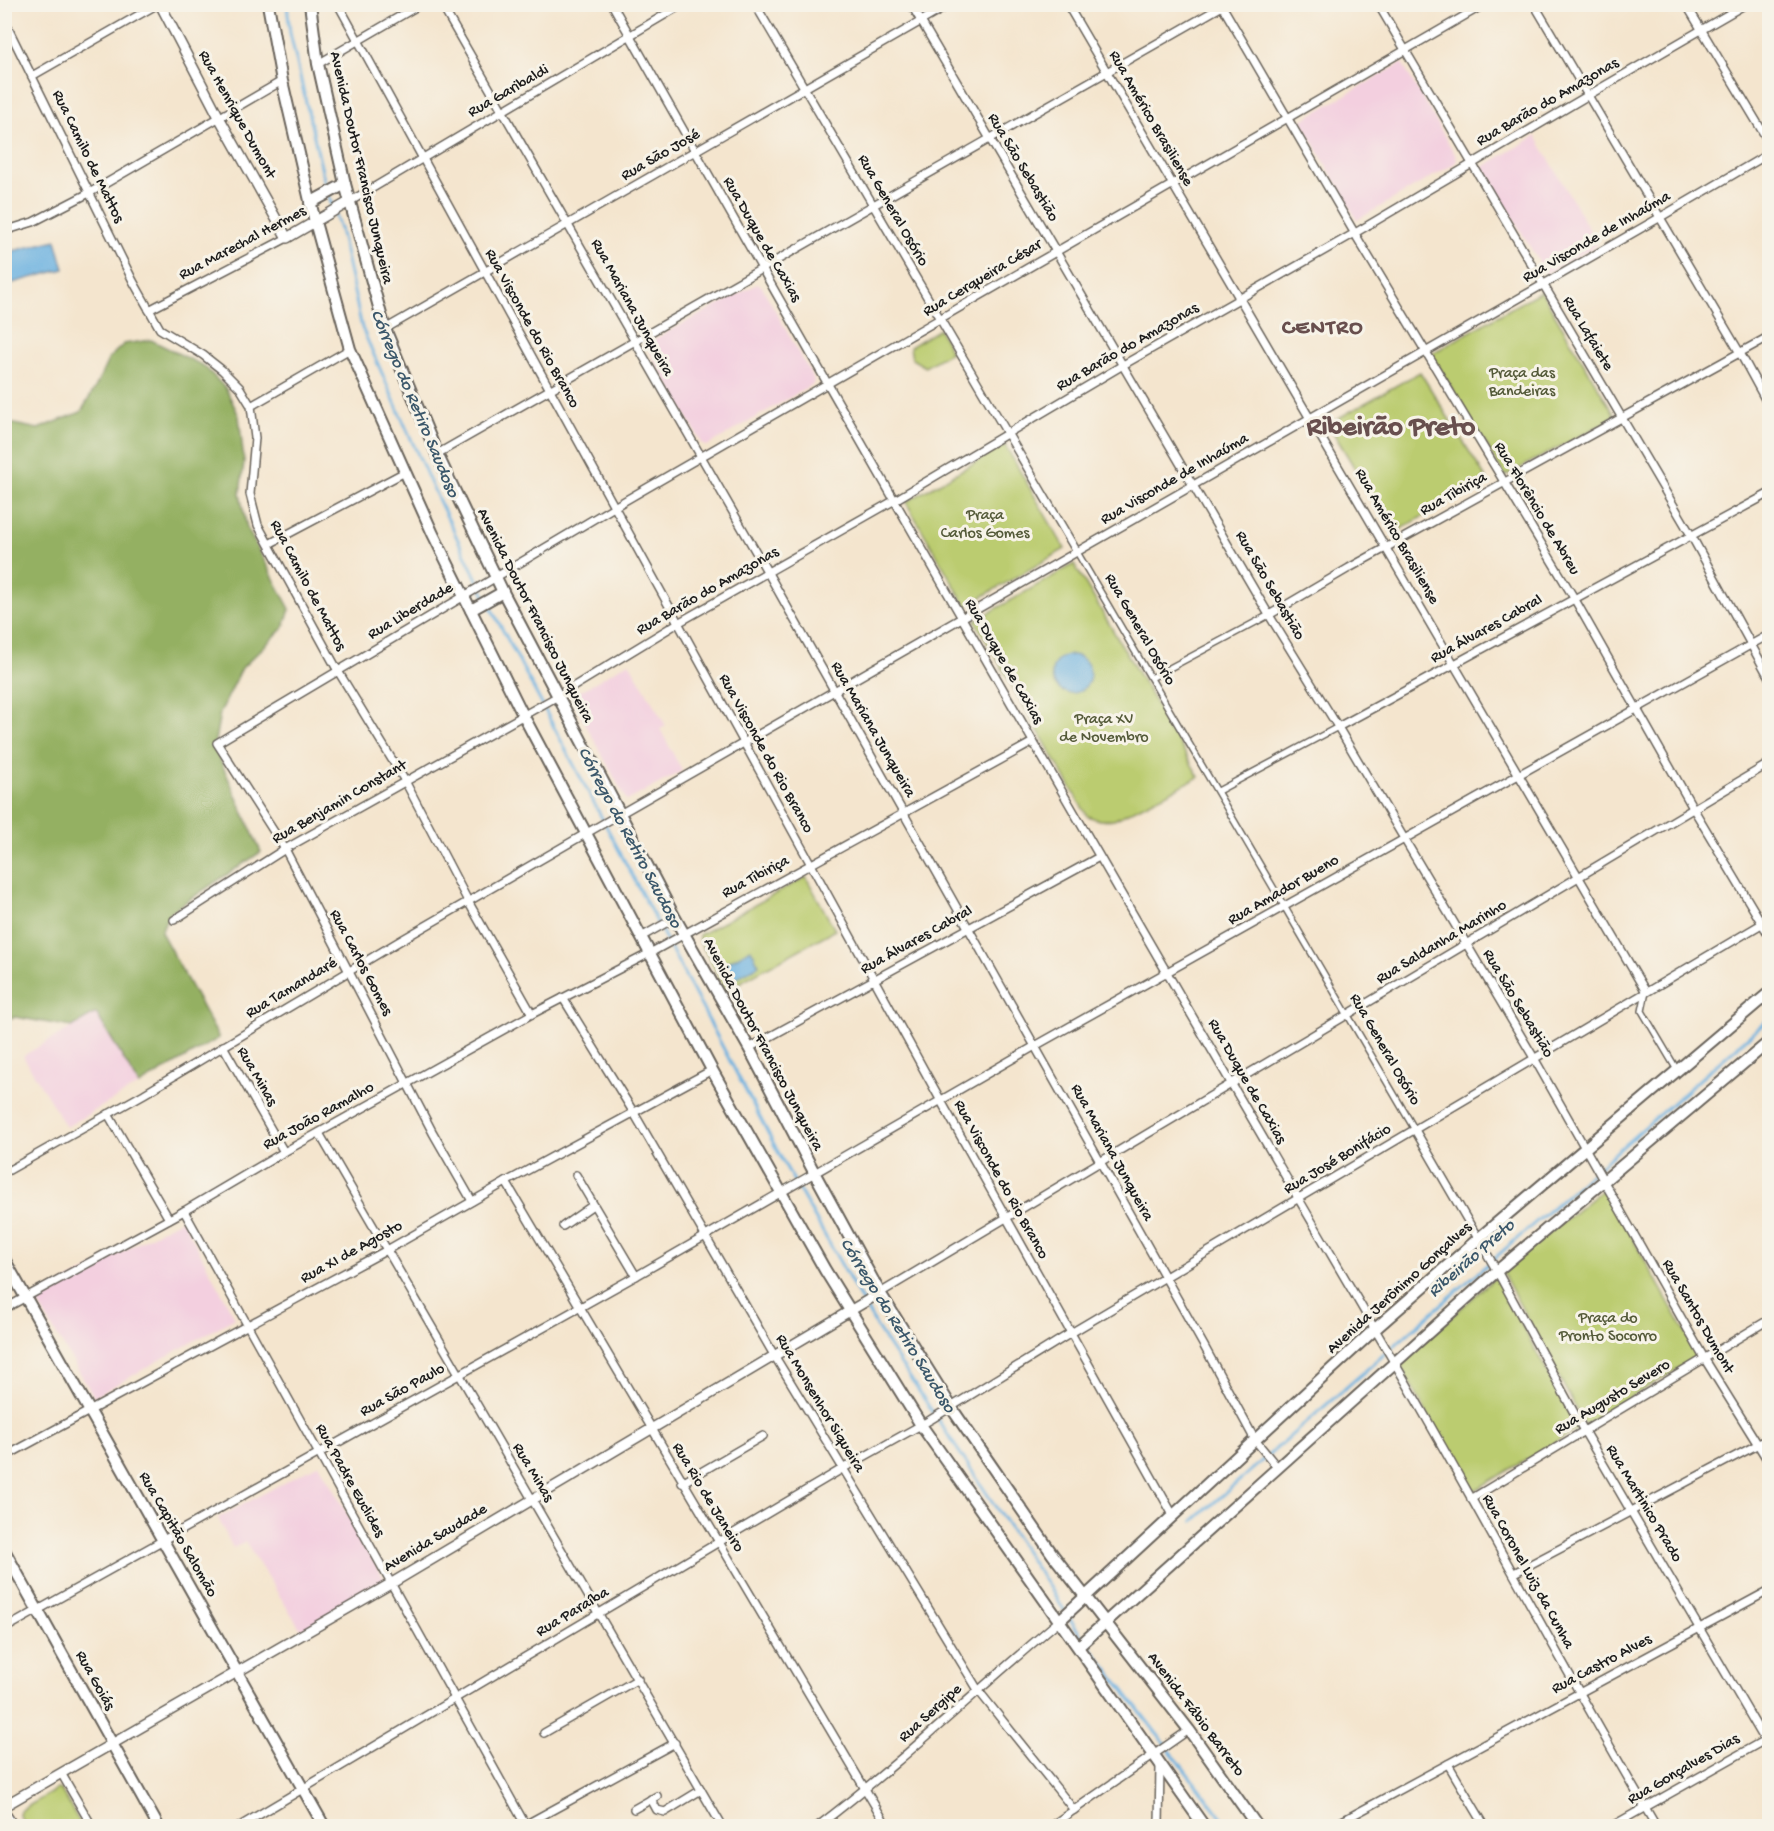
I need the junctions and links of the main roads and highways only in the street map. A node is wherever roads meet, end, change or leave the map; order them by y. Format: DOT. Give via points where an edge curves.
graph roads {
  1 [pos="268,4"];
  2 [pos="310,4"];
  3 [pos="345,184"];
  4 [pos="314,201"];
  5 [pos="500,593"];
  6 [pos="474,609"];
  7 [pos="1770,992"];
  8 [pos="1770,1041"];
  9 [pos="4,1259"];
  10 [pos="4,1550"];
  11 [pos="1083,1599"];
  12 [pos="1062,1617"];
  13 [pos="1103,1626"];
  14 [pos="1082,1644"];
  15 [pos="158,1827"];
  16 [pos="324,1827"];
  17 [pos="1204,1827"];
  18 [pos="1257,1827"];
  1 -- 4 [label="main road" via="282,81"];
  2 -- 3 [label="main road, Avenida Doutor Francisco Junqueira" via="318,64"];
  3 -- 4 [label="main road"];
  3 -- 5 [label="main road, Avenida Doutor Francisco Junqueira" via="345,205 385,329"];
  4 -- 6 [label="main road" via="350,349 405,472"];
  5 -- 6 [label="main road"];
  5 -- 11 [label="main road, Avenida Doutor Francisco Junqueira" via="680,936 748,1048 810,1177 877,1295 948,1409"];
  6 -- 12 [label="main road" via="712,1070 925,1422"];
  7 -- 11 [label="main road, Avenida Jerônimo Gonçalves" via="1376,1333"];
  8 -- 13 [label="main road" via="1602,1177 1391,1358"];
  9 -- 16 [label="main road, Rua Capitão Salomão"];
  10 -- 15 [label="main road, Rua Goiás"];
  11 -- 12 [label="main road, Avenida Jerônimo Gonçalves"];
  11 -- 13 [label="main road, Avenida Doutor Francisco Junqueira"];
  12 -- 14 [label="main road"];
  13 -- 14 [label="main road"];
  13 -- 18 [label="main road, Avenida Fábio Barreto"];
  14 -- 17 [label="main road"];
}
